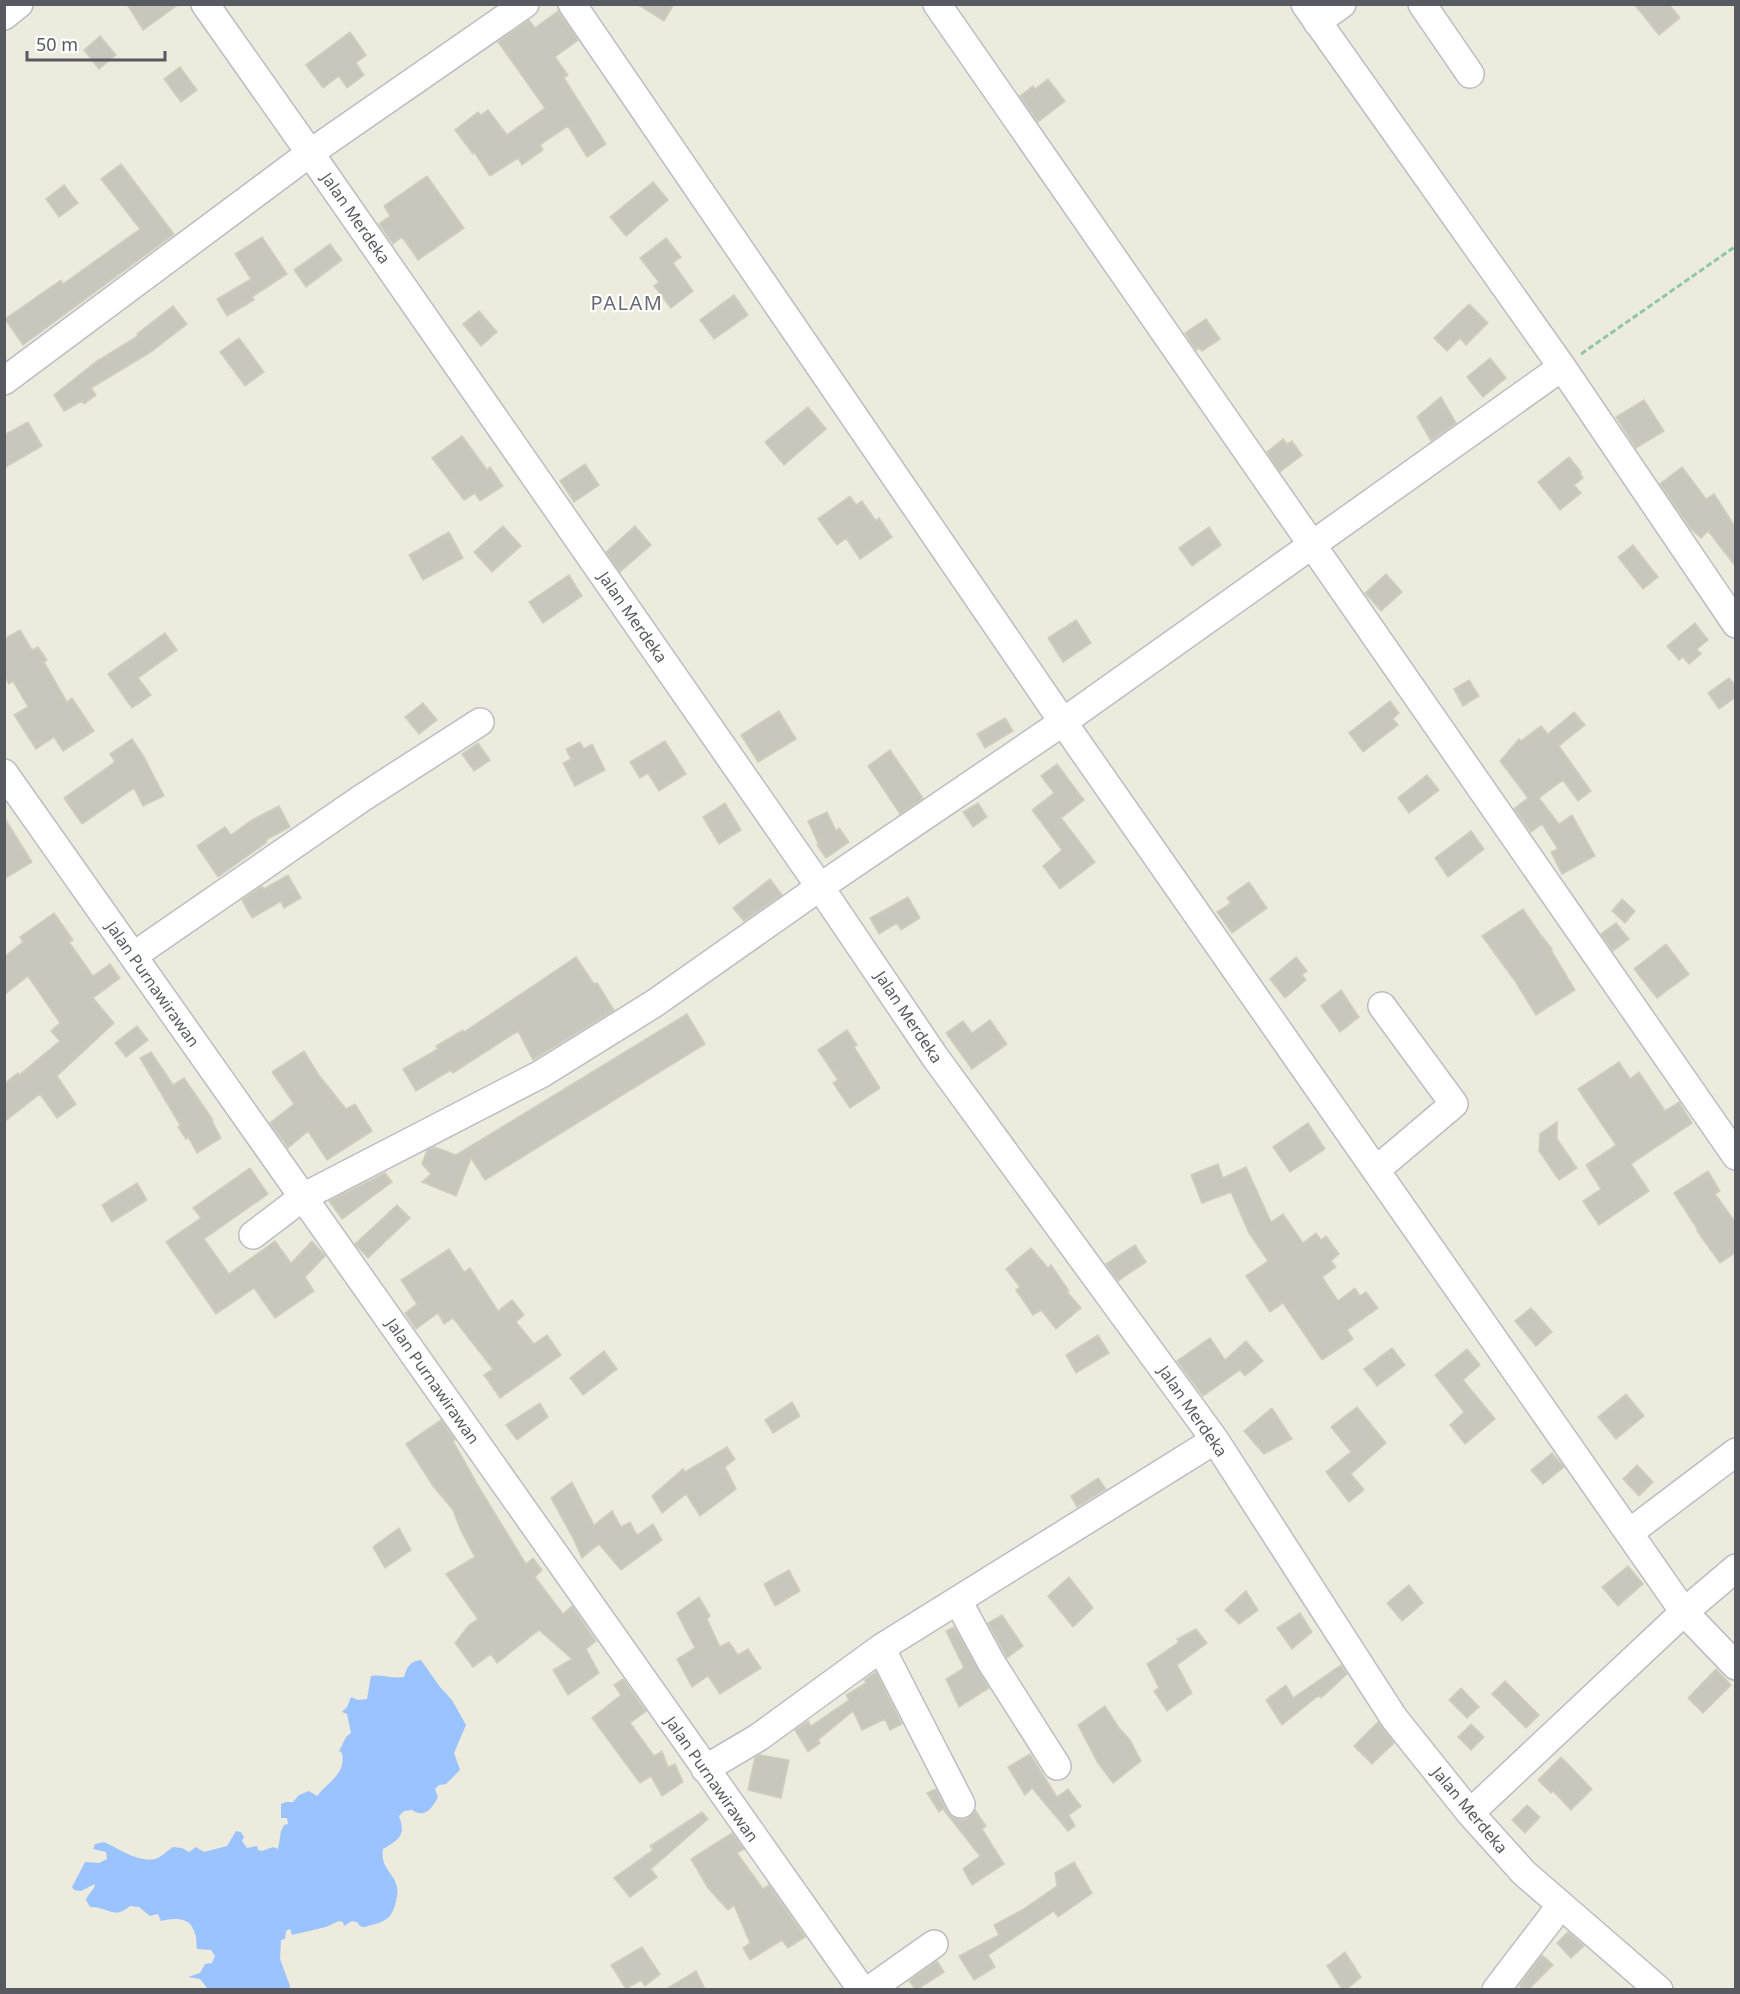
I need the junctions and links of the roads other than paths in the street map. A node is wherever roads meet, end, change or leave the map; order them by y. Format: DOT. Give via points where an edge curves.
graph roads {
  1 [pos="19,4"];
  2 [pos="205,4"];
  3 [pos="525,4"];
  4 [pos="572,4"];
  5 [pos="937,4"];
  6 [pos="1342,4"];
  7 [pos="1422,4"];
  8 [pos="1311,13"];
  9 [pos="4,16"];
  10 [pos="1470,74"];
  11 [pos="310,153"];
  12 [pos="1562,367"];
  13 [pos="4,381"];
  14 [pos="1310,544"];
  15 [pos="1736,624"];
  16 [pos="480,722"];
  17 [pos="1064,722"];
  18 [pos="4,773"];
  19 [pos="820,887"];
  20 [pos="133,956"];
  21 [pos="1382,1006"];
  22 [pos="1736,1156"];
  23 [pos="1376,1170"];
  24 [pos="303,1197"];
  25 [pos="253,1234"];
  26 [pos="1215,1440"];
  27 [pos="1736,1452"];
  28 [pos="1629,1533"];
  29 [pos="1736,1568"];
  30 [pos="958,1601"];
  31 [pos="1684,1612"];
  32 [pos="881,1648"];
  33 [pos="1736,1665"];
  34 [pos="1057,1766"];
  35 [pos="705,1769"];
  36 [pos="961,1804"];
  37 [pos="1470,1814"];
  38 [pos="1561,1905"];
  39 [pos="934,1944"];
  40 [pos="862,1989"];
  41 [pos="869,1989"];
  42 [pos="1496,1989"];
  43 [pos="1659,1989"];
  1 -- 9 [label="street"];
  2 -- 11 [label="street, Jalan Merdeka"];
  3 -- 11 [label="street"];
  4 -- 17 [label="street"];
  5 -- 14 [label="street"];
  6 -- 8 [label="street"];
  7 -- 10 [label="street"];
  8 -- 12 [label="street"];
  11 -- 13 [label="street"];
  11 -- 19 [label="street, Jalan Merdeka"];
  12 -- 14 [label="street"];
  12 -- 15 [label="street"];
  14 -- 17 [label="street"];
  14 -- 22 [label="street"];
  16 -- 20 [label="street"];
  17 -- 19 [label="street"];
  17 -- 23 [label="street"];
  18 -- 20 [label="street, Jalan Purnawirawan"];
  19 -- 24 [label="street" via="655,1003 541,1074"];
  19 -- 26 [label="street, Jalan Merdeka" via="935,1058"];
  20 -- 24 [label="street, Jalan Purnawirawan"];
  21 -- 23 [label="street" via="1454,1104"];
  23 -- 28 [label="street"];
  24 -- 25 [label="street"];
  24 -- 35 [label="street, Jalan Purnawirawan"];
  26 -- 30 [label="street"];
  26 -- 37 [label="street, Jalan Merdeka" via="1394,1718"];
  27 -- 28 [label="street"];
  28 -- 31 [label="street"];
  29 -- 31 [label="street"];
  30 -- 32 [label="street"];
  30 -- 34 [label="street" via="991,1662"];
  31 -- 33 [label="street"];
  31 -- 37 [label="street"];
  32 -- 35 [label="street" via="759,1737"];
  32 -- 36 [label="street"];
  35 -- 40 [label="street, Jalan Purnawirawan"];
  37 -- 38 [label="street, Jalan Merdeka" via="1524,1873"];
  38 -- 42 [label="street"];
  38 -- 43 [label="street, Jalan Merdeka"];
  39 -- 41 [label="street"];
}
